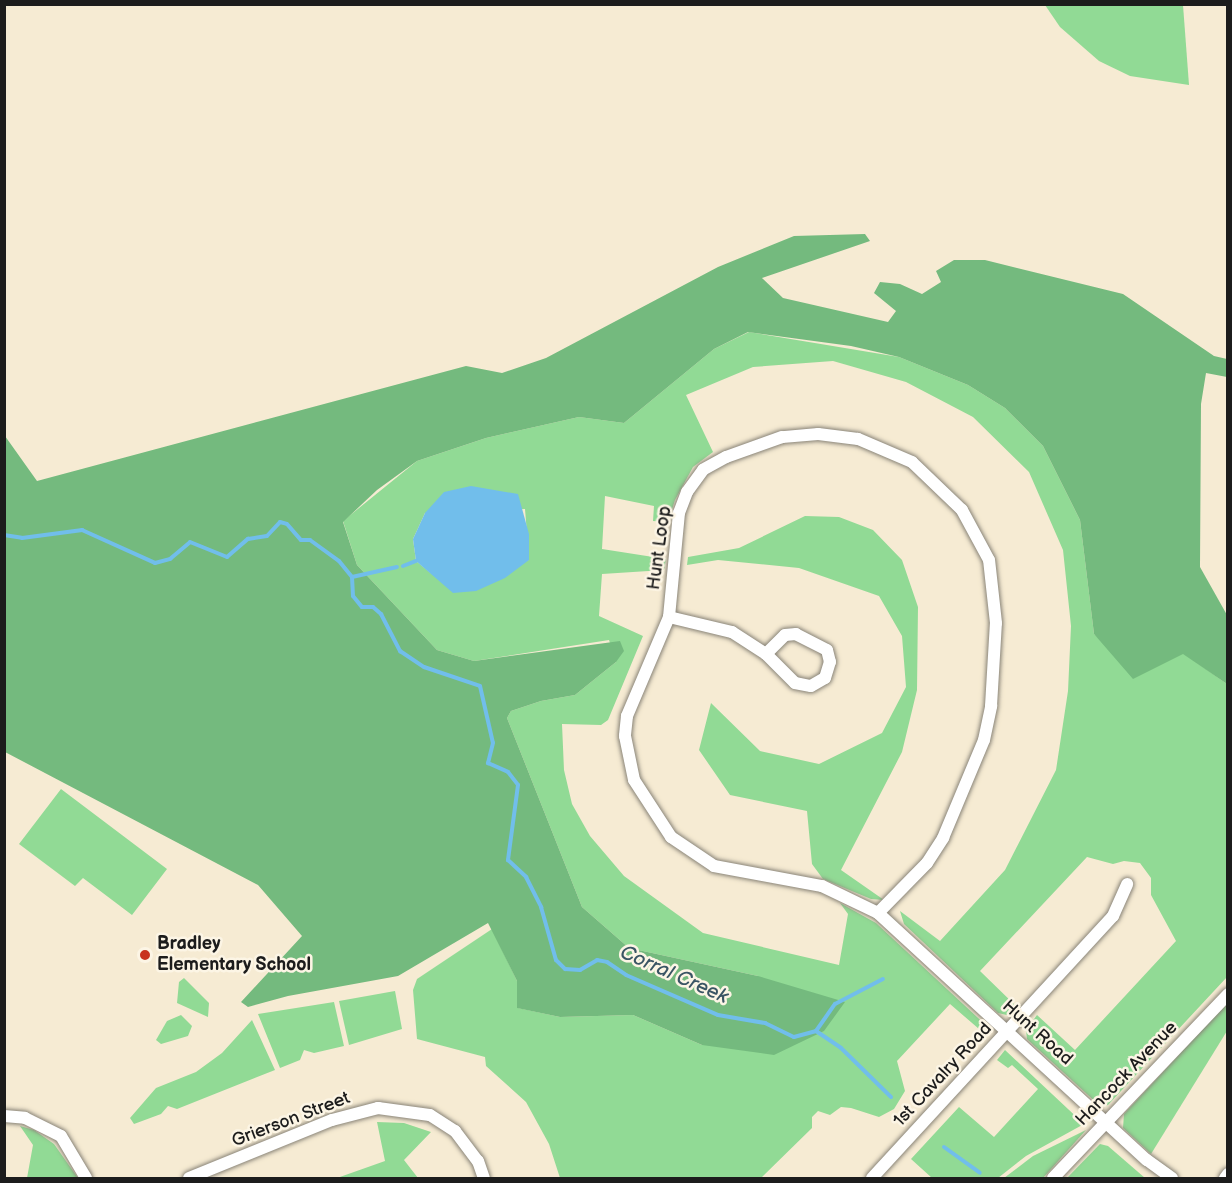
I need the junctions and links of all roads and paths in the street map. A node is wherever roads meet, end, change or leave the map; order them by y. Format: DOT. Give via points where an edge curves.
graph roads {
  1 [pos="669,617"];
  2 [pos="766,654"];
  3 [pos="1127,884"];
  4 [pos="878,913"];
  5 [pos="1227,994"];
  6 [pos="1008,1031"];
  7 [pos="4,1116"];
  8 [pos="1107,1122"];
  9 [pos="1227,1174"];
  10 [pos="86,1179"];
  11 [pos="189,1179"];
  12 [pos="484,1179"];
  13 [pos="872,1179"];
  14 [pos="1053,1179"];
  15 [pos="1172,1179"];
  16 [pos="1225,1179"];
  1 -- 2 [label="street" via="732,632"];
  1 -- 4 [label="street, Hunt Loop" via="636,692 625,736 634,780 650,810 671,837 714,866 822,886"];
  1 -- 4 [label="street, Hunt Loop" via="679,513 687,492 703,470 752,445 818,434 858,440 912,462 962,510 989,560 994,593 991,706 972,774 943,838 927,863"];
  2 -- 2 [label="street" via="784,635 796,634 827,650 830,662 825,678 811,686 795,683"];
  3 -- 6 [label="street, 1st Cavalry Road" via="1113,916"];
  4 -- 6 [label="street, Hunt Road"];
  5 -- 8 [label="street, Hancock Avenue"];
  6 -- 8 [label="street, Hunt Road"];
  6 -- 13 [label="street, 1st Cavalry Road"];
  7 -- 10 [label="street" via="25,1118 62,1136"];
  8 -- 14 [label="street, Hancock Avenue"];
  8 -- 15 [label="street, Hunt Road"];
  9 -- 16 [label="street"];
  11 -- 12 [label="street, Grierson Street" via="333,1120 378,1108 430,1115 455,1131 478,1161"];
}
